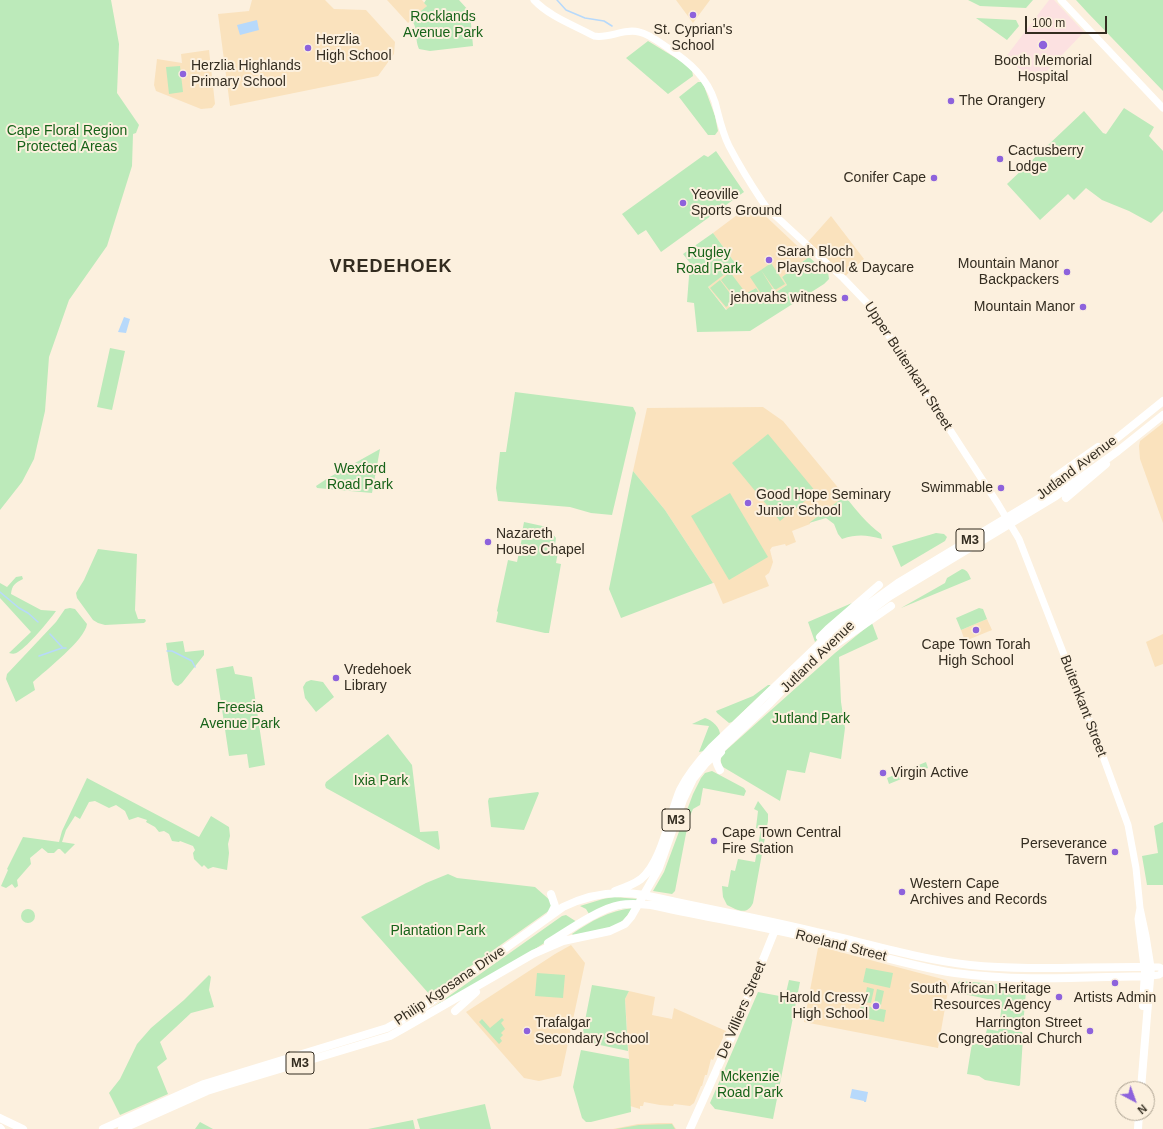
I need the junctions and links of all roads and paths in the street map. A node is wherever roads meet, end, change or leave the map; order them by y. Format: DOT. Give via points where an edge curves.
graph roads {
  1 [pos="534,0"];
  2 [pos="1061,0"];
  3 [pos="1163,108"];
  4 [pos="1163,400"];
  5 [pos="1163,415"];
  6 [pos="1135,422"];
  7 [pos="1115,453"];
  8 [pos="1083,471"];
  9 [pos="1054,478"];
  10 [pos="1066,498"];
  11 [pos="1002,511"];
  12 [pos="879,585"];
  13 [pos="891,606"];
  14 [pos="860,614"];
  15 [pos="810,662"];
  16 [pos="797,666"];
  17 [pos="727,743"];
  18 [pos="720,770"];
  19 [pos="608,893"];
  20 [pos="551,894"];
  21 [pos="550,916"];
  22 [pos="776,927"];
  23 [pos="533,954"];
  24 [pos="1148,967"];
  25 [pos="1163,969"];
  26 [pos="1163,972"];
  27 [pos="1148,976"];
  28 [pos="493,977"];
  29 [pos="455,1011"];
  30 [pos="1141,1081"];
  31 [pos="0,1118"];
  32 [pos="23,1129"];
  33 [pos="103,1129"];
  34 [pos="122,1129"];
  35 [pos="690,1129"];
  1 -- 11 [label="street, Upper Buitenkant Street" via="553,14 594,36 638,31 692,65 710,89 728,145 762,201 869,305"];
  2 -- 3 [label="street"];
  4 -- 6 [label="main road, M3"];
  5 -- 7 [label="main road, M3"];
  6 -- 8 [label="main road, Jutland Avenue / M3"];
  6 -- 9 [label="main road"];
  7 -- 8 [label="main road, Jutland Avenue / M3"];
  7 -- 10 [label="main road" via="1108,463"];
  8 -- 14 [label="main road, Jutland Avenue / M3" via="1041,505"];
  11 -- 24 [label="street, Buitenkant Street" via="1019,539 1128,825 1136,868 1140,908 1138,919"];
  12 -- 16 [label="main road" via="828,628"];
  13 -- 15 [label="main road"];
  14 -- 15 [label="main road, Jutland Avenue / M3"];
  14 -- 16 [label="main road, Jutland Avenue / M3" via="830,634"];
  15 -- 17 [label="main road, Jutland Avenue / M3"];
  16 -- 19 [label="main road, Jutland Avenue / M3" via="711,748 691,772 680,792 658,854 648,871 631,885"];
  17 -- 18 [label="main road" via="716,758"];
  17 -- 23 [label="main road, Jutland Avenue / M3" via="703,766 687,789 659,868 625,924 615,930 570,938"];
  19 -- 21 [label="main road, Philip Kgosana Drive / M3" via="571,903"];
  19 -- 22 [label="main road, Roeland Street" via="639,894"];
  20 -- 21 [label="main road" via="555,906"];
  21 -- 33 [label="main road, Philip Kgosana Drive / M3" via="418,1011 387,1028 204,1084"];
  22 -- 23 [label="main road, Roeland Street" via="651,905 621,905 603,911"];
  22 -- 24 [label="main road, Roeland Street" via="814,931 929,959 971,965"];
  22 -- 27 [label="main road, Roeland Street" via="955,973 1033,978"];
  22 -- 35 [label="main road, De Villiers Street" via="735,1030"];
  23 -- 28 [label="main road, Philip Kgosana Drive / M3"];
  24 -- 25 [label="street, Roeland Street"];
  24 -- 27 [label="main road, Buitenkant Street"];
  26 -- 27 [label="street, Roeland Street"];
  27 -- 30 [label="main road, Buitenkant Street"];
  28 -- 29 [label="main road"];
  28 -- 34 [label="main road, Philip Kgosana Drive / M3" via="390,1036 212,1090"];
  31 -- 32 [label="main road"];
}
